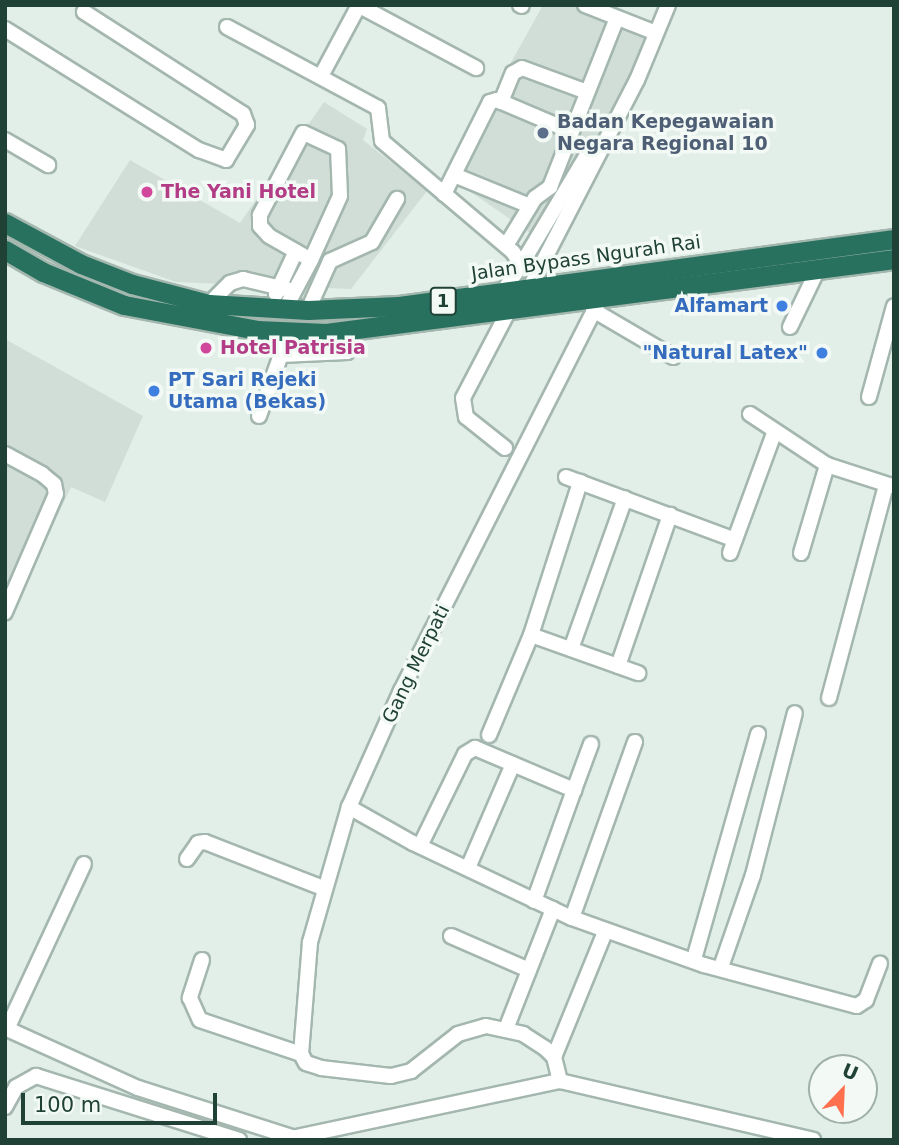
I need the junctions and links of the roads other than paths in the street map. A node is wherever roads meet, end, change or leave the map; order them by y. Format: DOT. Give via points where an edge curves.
graph roads {
  1 [pos="359,5"];
  2 [pos="585,5"];
  3 [pos="661,5"];
  4 [pos="668,5"];
  5 [pos="84,12"];
  6 [pos="617,18"];
  7 [pos="227,27"];
  8 [pos="5,29"];
  9 [pos="651,31"];
  10 [pos="476,68"];
  11 [pos="321,76"];
  12 [pos="587,92"];
  13 [pos="501,102"];
  14 [pos="570,131"];
  15 [pos="5,139"];
  16 [pos="48,164"];
  17 [pos="454,175"];
  18 [pos="444,194"];
  19 [pos="397,199"];
  20 [pos="530,206"];
  21 [pos="5,223"];
  22 [pos="894,239"];
  23 [pos="507,244"];
  24 [pos="5,250"];
  25 [pos="296,251"];
  26 [pos="894,259"];
  27 [pos="312,260"];
  28 [pos="521,265"];
  29 [pos="761,266"];
  30 [pos="818,269"];
  31 [pos="280,287"];
  32 [pos="529,289"];
  33 [pos="295,291"];
  34 [pos="506,301"];
  35 [pos="597,303"];
  36 [pos="209,304"];
  37 [pos="894,306"];
  38 [pos="277,309"];
  39 [pos="307,310"];
  40 [pos="790,327"];
  41 [pos="352,330"];
  42 [pos="289,332"];
  43 [pos="281,355"];
  44 [pos="673,357"];
  45 [pos="869,397"];
  46 [pos="750,414"];
  47 [pos="259,416"];
  48 [pos="775,431"];
  49 [pos="505,448"];
  50 [pos="5,454"];
  51 [pos="827,465"];
  52 [pos="890,486"];
  53 [pos="625,498"];
  54 [pos="670,515"];
  55 [pos="801,553"];
  56 [pos="5,612"];
  57 [pos="531,635"];
  58 [pos="571,649"];
  59 [pos="618,666"];
  60 [pos="638,673"];
  61 [pos="829,698"];
  62 [pos="795,713"];
  63 [pos="489,734"];
  64 [pos="758,734"];
  65 [pos="635,743"];
  66 [pos="591,744"];
  67 [pos="513,764"];
  68 [pos="574,790"];
  69 [pos="349,807"];
  70 [pos="420,846"];
  71 [pos="187,859"];
  72 [pos="84,864"];
  73 [pos="468,868"];
  74 [pos="323,888"];
  75 [pos="534,901"];
  76 [pos="552,909"];
  77 [pos="572,918"];
  78 [pos="605,932"];
  79 [pos="451,936"];
  80 [pos="694,959"];
  81 [pos="202,960"];
  82 [pos="880,964"];
  83 [pos="721,967"];
  84 [pos="528,970"];
  85 [pos="6,1028"];
  86 [pos="506,1028"];
  87 [pos="301,1054"];
  88 [pos="554,1057"];
  89 [pos="560,1081"];
  90 [pos="5,1107"];
  91 [pos="287,1139"];
  92 [pos="239,1140"];
  93 [pos="813,1140"];
  1 -- 10 [label="street"];
  1 -- 11 [label="street"];
  2 -- 6 [label="street"];
  3 -- 9 [label="street"];
  4 -- 32 [label="street" via="637,80"];
  5 -- 8 [label="street" via="243,114 247,125 226,160 199,150"];
  6 -- 9 [label="street"];
  6 -- 12 [label="street"];
  7 -- 11 [label="street"];
  9 -- 28 [label="street"];
  11 -- 18 [label="street" via="378,108 382,141"];
  12 -- 13 [label="street" via="522,68 513,74"];
  12 -- 14 [label="street"];
  13 -- 14 [label="street"];
  13 -- 17 [label="street" via="485,106"];
  14 -- 20 [label="street" via="550,187"];
  15 -- 16 [label="street"];
  17 -- 18 [label="street"];
  17 -- 20 [label="street"];
  18 -- 23 [label="street"];
  19 -- 39 [label="street" via="372,242 330,261"];
  20 -- 23 [label="street"];
  21 -- 36 [label="highway, Jalan Bypass Ngurah Rai / 1" via="106,274"];
  22 -- 29 [label="highway, Jalan Bypass Ngurah Rai / 1"];
  23 -- 28 [label="street"];
  24 -- 42 [label="highway, Jalan Bypass Ngurah Rai / 1" via="43,272 124,304 208,323"];
  25 -- 27 [label="street"];
  25 -- 27 [label="street" via="269,236 260,226 260,215 297,138 311,133 327,140 341,155 339,204"];
  25 -- 31 [label="street"];
  26 -- 30 [label="highway, Jalan Bypass Ngurah Rai / 1"];
  27 -- 33 [label="street"];
  28 -- 34 [label="street"];
  29 -- 30 [label="highway, Jalan Bypass Ngurah Rai / 1"];
  29 -- 32 [label="highway, Jalan Bypass Ngurah Rai / 1"];
  29 -- 35 [label="highway, Jalan Bypass Ngurah Rai / 1"];
  30 -- 40 [label="street"];
  31 -- 33 [label="street"];
  31 -- 36 [label="street" via="243,278 230,283"];
  31 -- 38 [label="street"];
  32 -- 34 [label="highway, Jalan Bypass Ngurah Rai / 1"];
  33 -- 38 [label="street"];
  34 -- 35 [label="highway, Jalan Bypass Ngurah Rai / 1"];
  34 -- 39 [label="highway, Jalan Bypass Ngurah Rai / 1"];
  34 -- 41 [label="highway, Jalan Bypass Ngurah Rai / 1"];
  34 -- 49 [label="street" via="463,398 466,417"];
  35 -- 44 [label="street"];
  35 -- 69 [label="street, Gang Merpati" via="401,691"];
  36 -- 38 [label="highway, Jalan Bypass Ngurah Rai / 1"];
  37 -- 45 [label="street"];
  38 -- 39 [label="highway, Jalan Bypass Ngurah Rai / 1"];
  41 -- 42 [label="highway, Jalan Bypass Ngurah Rai / 1"];
  41 -- 43 [label="street" via="347,352"];
  42 -- 43 [label="street"];
  43 -- 47 [label="street"];
  46 -- 48 [label="street"];
  48 -- 51 [label="street"];
  48 -- 54 [label="street" via="732,546"];
  50 -- 56 [label="street" via="42,474 54,484 56,494"];
  51 -- 52 [label="street"];
  51 -- 55 [label="street"];
  52 -- 61 [label="street"];
  53 -- 54 [label="street"];
  53 -- 57 [label="street" via="573,480"];
  53 -- 58 [label="street"];
  54 -- 59 [label="street"];
  57 -- 58 [label="street"];
  57 -- 63 [label="street"];
  58 -- 59 [label="street"];
  59 -- 60 [label="street"];
  62 -- 83 [label="street" via="754,872"];
  64 -- 80 [label="street"];
  65 -- 77 [label="street"];
  66 -- 68 [label="street"];
  67 -- 68 [label="street"];
  67 -- 70 [label="street" via="475,748 466,754"];
  67 -- 73 [label="street"];
  68 -- 75 [label="street"];
  69 -- 70 [label="street"];
  69 -- 74 [label="street, Gang Merpati"];
  70 -- 73 [label="street"];
  71 -- 74 [label="street" via="198,843 205,842"];
  72 -- 85 [label="street"];
  73 -- 75 [label="street"];
  74 -- 87 [label="street, Gang Merpati" via="310,942"];
  75 -- 76 [label="street"];
  76 -- 77 [label="street"];
  76 -- 84 [label="street"];
  77 -- 78 [label="street"];
  78 -- 80 [label="street"];
  78 -- 88 [label="street"];
  79 -- 84 [label="street"];
  80 -- 83 [label="street"];
  81 -- 87 [label="street" via="190,998 200,1020"];
  82 -- 83 [label="street" via="866,1000 857,1006"];
  84 -- 86 [label="street"];
  85 -- 91 [label="street" via="138,1088"];
  86 -- 87 [label="street" via="467,1029 411,1071 391,1076 339,1073 306,1063"];
  86 -- 88 [label="street" via="536,1041"];
  88 -- 89 [label="street"];
  89 -- 91 [label="street"];
  89 -- 93 [label="street"];
  90 -- 92 [label="street" via="16,1087 36,1076"];
}
